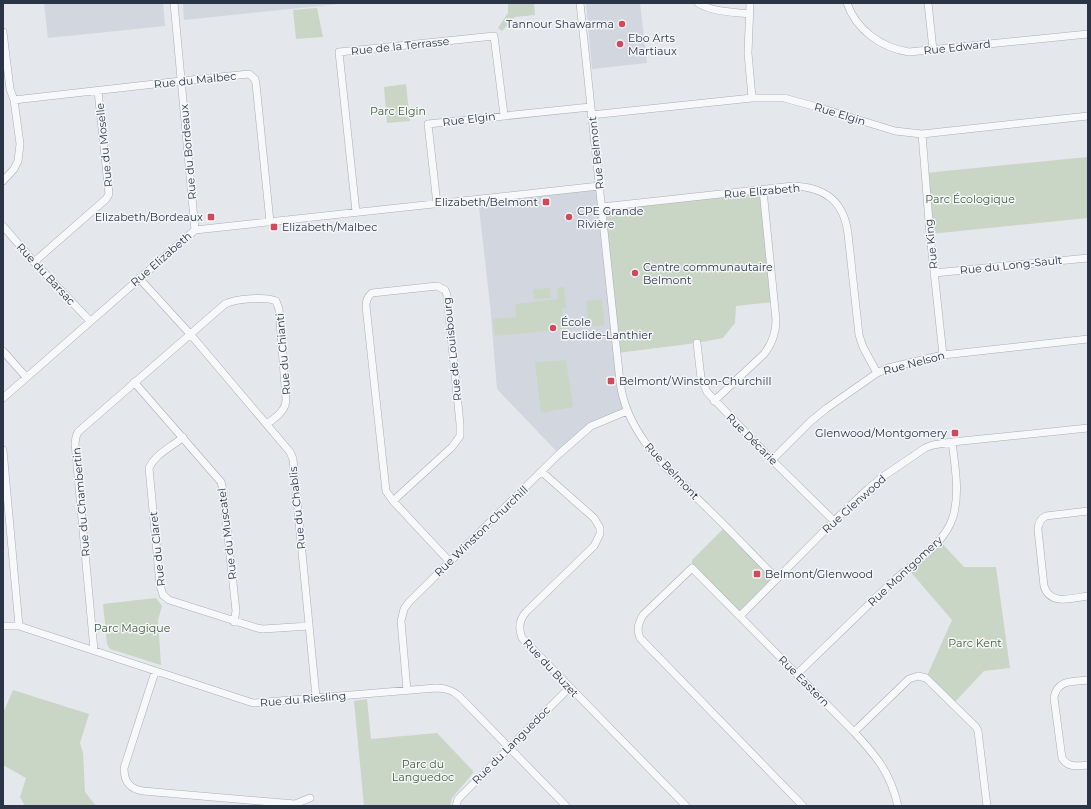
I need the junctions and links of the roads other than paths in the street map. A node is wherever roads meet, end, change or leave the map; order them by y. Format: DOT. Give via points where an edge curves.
graph roads {
  1 [pos="174,3"];
  2 [pos="580,3"];
  3 [pos="698,3"];
  4 [pos="750,3"];
  5 [pos="847,3"];
  6 [pos="928,3"];
  7 [pos="750,14"];
  8 [pos="3,32"];
  9 [pos="1088,34"];
  10 [pos="933,50"];
  11 [pos="181,81"];
  12 [pos="98,91"];
  13 [pos="752,98"];
  14 [pos="14,100"];
  15 [pos="590,106"];
  16 [pos="504,115"];
  17 [pos="591,115"];
  18 [pos="1088,116"];
  19 [pos="922,134"];
  20 [pos="3,181"];
  21 [pos="599,186"];
  22 [pos="763,190"];
  23 [pos="437,204"];
  24 [pos="602,206"];
  25 [pos="356,212"];
  26 [pos="270,222"];
  27 [pos="3,226"];
  28 [pos="195,230"];
  29 [pos="1088,258"];
  30 [pos="34,262"];
  31 [pos="934,273"];
  32 [pos="139,278"];
  33 [pos="90,321"];
  34 [pos="191,335"];
  35 [pos="1088,339"];
  36 [pos="697,343"];
  37 [pos="3,351"];
  38 [pos="943,355"];
  39 [pos="877,373"];
  40 [pos="26,377"];
  41 [pos="134,382"];
  42 [pos="3,398"];
  43 [pos="714,401"];
  44 [pos="627,411"];
  45 [pos="267,424"];
  46 [pos="1088,428"];
  47 [pos="183,437"];
  48 [pos="952,442"];
  49 [pos="3,450"];
  50 [pos="772,460"];
  51 [pos="542,472"];
  52 [pos="393,502"];
  53 [pos="1088,512"];
  54 [pos="834,521"];
  55 [pos="450,562"];
  56 [pos="777,579"];
  57 [pos="1088,596"];
  58 [pos="740,616"];
  59 [pos="234,622"];
  60 [pos="3,626"];
  61 [pos="19,626"];
  62 [pos="309,626"];
  63 [pos="94,650"];
  64 [pos="155,672"];
  65 [pos="797,674"];
  66 [pos="1088,680"];
  67 [pos="570,687"];
  68 [pos="407,690"];
  69 [pos="316,697"];
  70 [pos="854,732"];
  71 [pos="508,748"];
  72 [pos="1088,765"];
  73 [pos="310,798"];
  74 [pos="456,806"];
  75 [pos="566,806"];
  76 [pos="686,806"];
  77 [pos="803,806"];
  78 [pos="898,806"];
  79 [pos="988,806"];
  1 -- 11 [label="street, Rue du Bordeaux"];
  2 -- 15 [label="street, Rue Belmont"];
  3 -- 7 [label="street" via="706,7"];
  4 -- 7 [label="street"];
  5 -- 10 [label="street, Rue Edward" via="862,27 884,44 909,52"];
  6 -- 10 [label="street"];
  7 -- 13 [label="street" via="748,53"];
  8 -- 14 [label="street" via="10,89"];
  9 -- 10 [label="street, Rue Edward"];
  11 -- 12 [label="street, Rue du Malbec"];
  11 -- 26 [label="street, Rue du Malbec" via="244,74 249,74 255,79"];
  11 -- 28 [label="street, Rue du Bordeaux"];
  12 -- 14 [label="street, Rue du Malbec"];
  12 -- 30 [label="street, Rue du Moselle" via="109,194"];
  13 -- 17 [label="street, Rue Elgin"];
  13 -- 19 [label="street, Rue Elgin" via="789,100 817,106 895,131"];
  14 -- 20 [label="street" via="20,144 18,161"];
  15 -- 16 [label="street, Rue Elgin"];
  15 -- 17 [label="street, Rue Belmont"];
  16 -- 23 [label="street, Rue Elgin" via="428,124"];
  16 -- 25 [label="street, Rue de la Terrasse" via="494,36 339,52"];
  17 -- 21 [label="street, Rue Belmont"];
  18 -- 19 [label="street, Rue Elgin"];
  19 -- 31 [label="street, Rue King"];
  21 -- 23 [label="street, Rue Elizabeth"];
  21 -- 24 [label="street, Rue Belmont"];
  22 -- 24 [label="street, Rue Elizabeth"];
  22 -- 39 [label="street, Rue Elizabeth" via="793,186 810,188 825,193 836,202 847,227 859,335 862,347"];
  22 -- 43 [label="street" via="776,320 775,334 764,354"];
  23 -- 25 [label="street, Rue Elizabeth"];
  24 -- 44 [label="street, Rue Belmont" via="620,382"];
  25 -- 26 [label="street, Rue Elizabeth"];
  26 -- 28 [label="street, Rue Elizabeth"];
  27 -- 30 [label="street, Rue du Barsac"];
  28 -- 32 [label="street, Rue Elizabeth"];
  29 -- 31 [label="street, Rue du Long-Sault"];
  30 -- 33 [label="street, Rue du Barsac"];
  31 -- 38 [label="street, Rue King"];
  32 -- 33 [label="street, Rue Elizabeth"];
  32 -- 34 [label="street, Rue du Chablis"];
  33 -- 40 [label="street, Rue Elizabeth"];
  34 -- 41 [label="street, Rue du Chambertin"];
  34 -- 45 [label="street, Rue du Chablis"];
  34 -- 45 [label="street, Rue du Chianti" via="224,304 268,298 276,301 279,309 286,404 280,414"];
  35 -- 38 [label="street, Rue Nelson"];
  36 -- 43 [label="street, Rue Décarie" via="702,383"];
  37 -- 40 [label="street"];
  38 -- 39 [label="street, Rue Nelson"];
  39 -- 50 [label="street, Rue Nelson" via="827,408"];
  40 -- 42 [label="street, Rue Elizabeth"];
  41 -- 47 [label="street, Rue du Muscatel"];
  41 -- 63 [label="street, Rue du Chambertin" via="81,429 76,437"];
  43 -- 50 [label="street, Rue Décarie"];
  44 -- 51 [label="street, Rue Winston-Churchill" via="590,426"];
  44 -- 56 [label="street, Rue Belmont" via="640,436 658,459"];
  45 -- 62 [label="street, Rue du Chablis" via="293,459"];
  46 -- 48 [label="street, Rue Glenwood"];
  47 -- 59 [label="street, Rue du Muscatel" via="221,482 236,611"];
  47 -- 59 [label="street, Rue du Claret" via="156,458 150,468 161,591 169,600"];
  48 -- 54 [label="street, Rue Glenwood" via="933,445 880,478"];
  48 -- 65 [label="street, Rue Montgomery" via="956,500 953,518 945,533"];
  49 -- 61 [label="street"];
  50 -- 54 [label="street, Rue Décarie"];
  51 -- 55 [label="street, Rue Winston-Churchill"];
  51 -- 67 [label="street, Rue du Buzet" via="594,518 600,528 594,546 526,612 520,622 522,638"];
  52 -- 52 [label="street, Rue de Louisbourg" via="384,485 366,301 372,293 437,286 445,290 447,295 460,436"];
  52 -- 55 [label="street, Rue de Louisbourg"];
  53 -- 57 [label="street" via="1050,515 1042,518 1038,530 1047,594 1060,599"];
  54 -- 56 [label="street, Rue Glenwood"];
  55 -- 68 [label="street, Rue Winston-Churchill" via="409,602 401,615"];
  56 -- 58 [label="street, Rue Glenwood"];
  58 -- 65 [label="street, Rue Eastern"];
  58 -- 77 [label="street, Rue Eastern" via="692,568 643,615 638,625 638,634"];
  59 -- 62 [label="street, Rue du Claret" via="262,629"];
  60 -- 61 [label="street, Rue du Riesling"];
  61 -- 63 [label="street, Rue du Riesling"];
  62 -- 69 [label="street, Rue du Chablis"];
  63 -- 64 [label="street, Rue du Riesling"];
  64 -- 69 [label="street, Rue du Riesling" via="253,703"];
  64 -- 73 [label="street" via="124,768 124,775 132,788 295,804"];
  65 -- 70 [label="street, Rue Eastern"];
  66 -- 72 [label="street" via="1062,684 1056,690 1054,698 1064,762 1072,766"];
  67 -- 71 [label="street, Rue du Languedoc"];
  67 -- 76 [label="street, Rue du Buzet"];
  68 -- 69 [label="street, Rue du Riesling"];
  68 -- 71 [label="street, Rue du Riesling" via="444,688 453,691"];
  70 -- 78 [label="street, Rue Eastern" via="884,768"];
  70 -- 79 [label="street" via="909,679 918,676 926,678 978,731"];
  71 -- 74 [label="street, Rue du Languedoc" via="458,799"];
  71 -- 75 [label="street, Rue du Riesling"];
}
